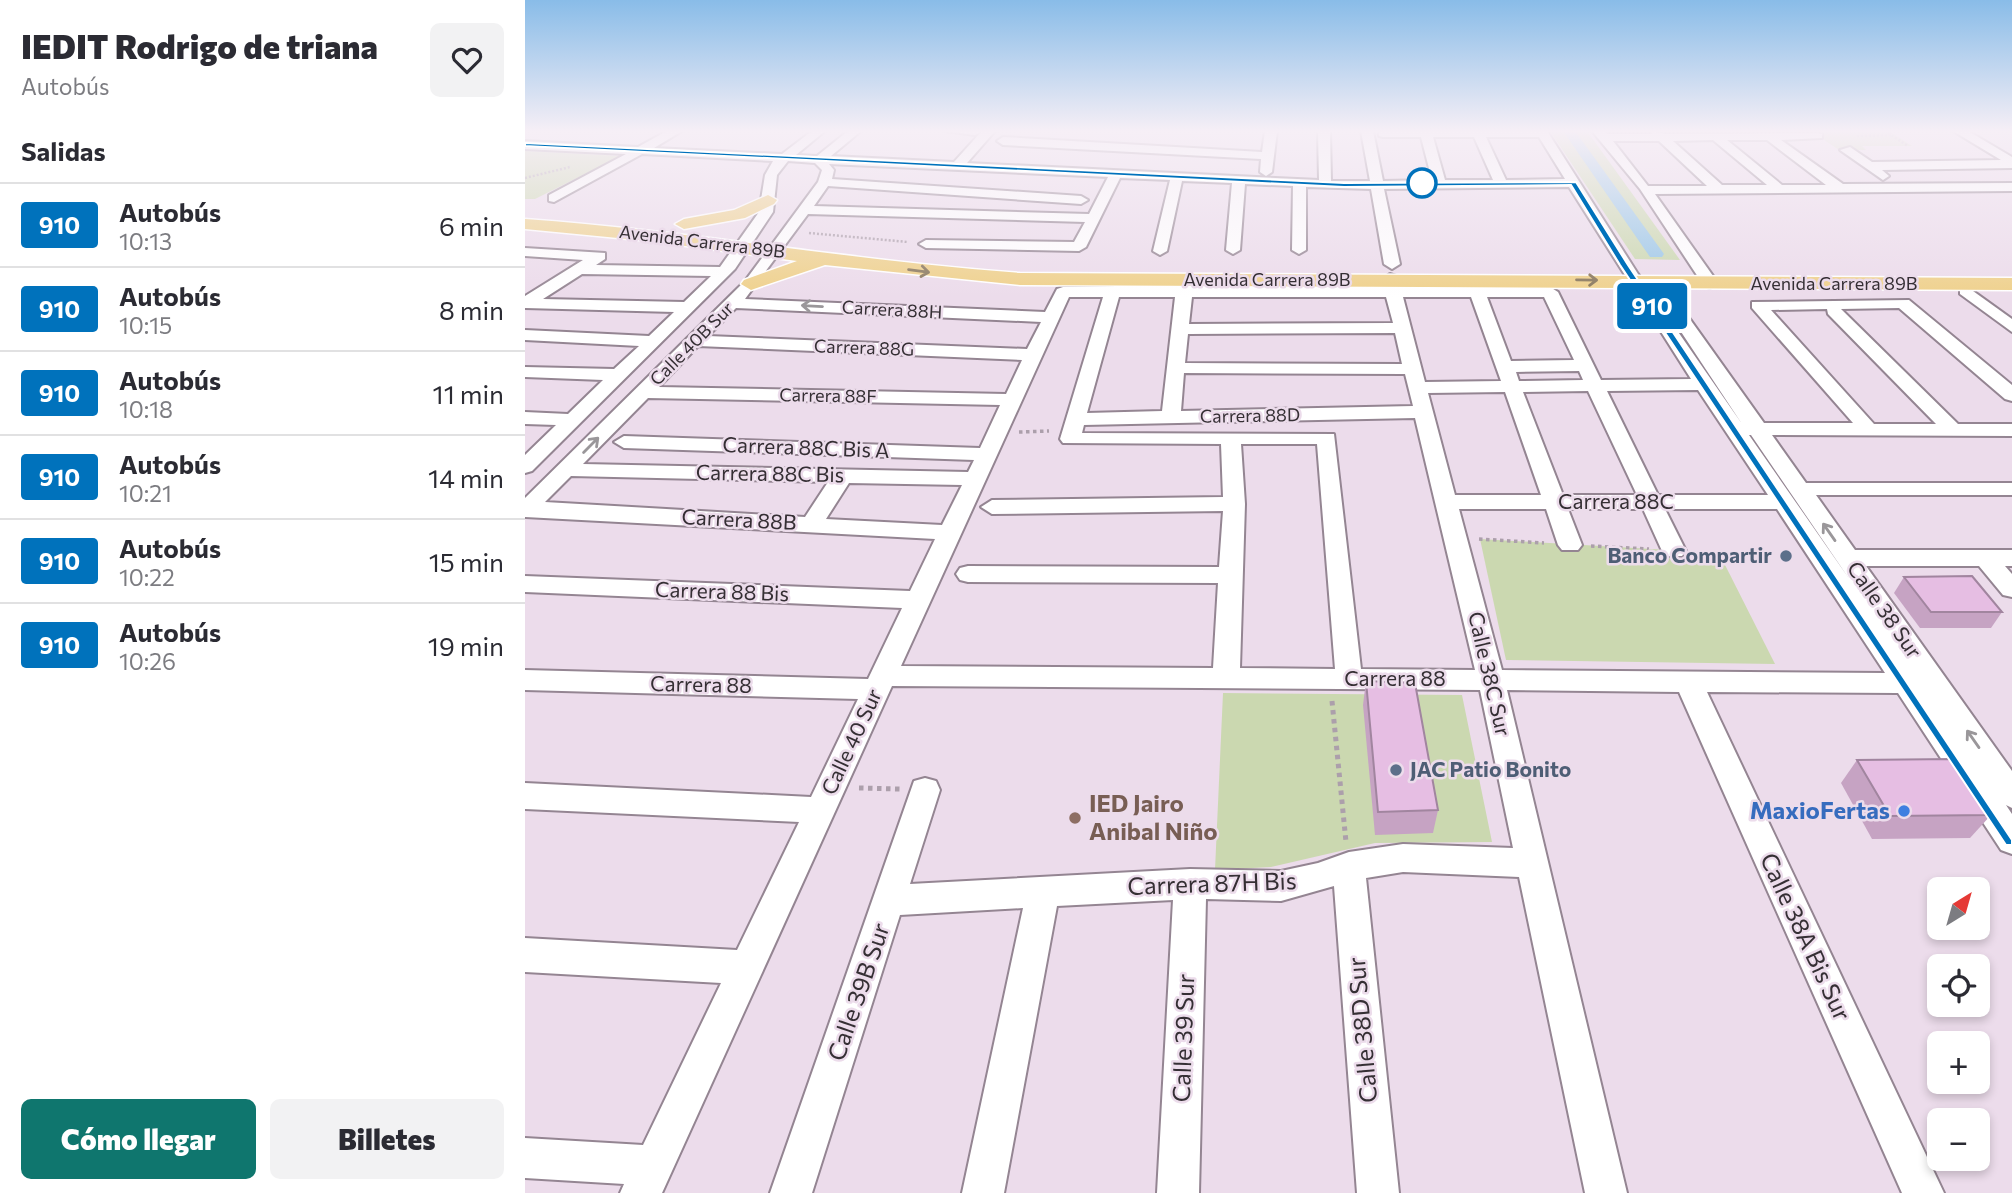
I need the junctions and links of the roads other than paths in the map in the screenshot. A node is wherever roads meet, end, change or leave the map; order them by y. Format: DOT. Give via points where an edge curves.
graph roads {
  1 [pos="575,187"];
  2 [pos="770,187"];
  3 [pos="821,187"];
  4 [pos="891,187"];
  5 [pos="1109,187"];
  6 [pos="1175,187"];
  7 [pos="1239,187"];
  8 [pos="1280,187"];
  9 [pos="1294,187"];
  10 [pos="1308,187"];
  11 [pos="1377,187"];
  12 [pos="1576,187"];
  13 [pos="1644,187"];
  14 [pos="1716,187"];
  15 [pos="2012,187"];
  16 [pos="1300,188"];
  17 [pos="1778,188"];
  18 [pos="1839,188"];
  19 [pos="1900,188"];
  20 [pos="1718,189"];
  21 [pos="1359,196"];
  22 [pos="554,198"];
  23 [pos="768,200"];
  24 [pos="1081,200"];
  25 [pos="525,209"];
  26 [pos="805,210"];
  27 [pos="1093,218"];
  28 [pos="525,224"];
  29 [pos="684,224"];
  30 [pos="749,239"];
  31 [pos="781,244"];
  32 [pos="926,244"];
  33 [pos="1233,250"];
  34 [pos="1299,250"];
  35 [pos="1160,251"];
  36 [pos="525,252"];
  37 [pos="851,262"];
  38 [pos="2012,267"];
  39 [pos="579,269"];
  40 [pos="723,272"];
  41 [pos="1705,275"];
  42 [pos="1638,276"];
  43 [pos="1392,279"];
  44 [pos="751,284"];
  45 [pos="2012,284"];
  46 [pos="525,287"];
  47 [pos="547,289"];
  48 [pos="1966,290"];
  49 [pos="1112,292"];
  50 [pos="1184,292"];
  51 [pos="1477,292"];
  52 [pos="525,303"];
  53 [pos="733,303"];
  54 [pos="688,307"];
  55 [pos="1677,311"];
  56 [pos="1834,311"];
  57 [pos="1051,317"];
  58 [pos="2012,327"];
  59 [pos="1402,328"];
  60 [pos="1179,329"];
  61 [pos="525,335"];
  62 [pos="653,341"];
  63 [pos="694,341"];
  64 [pos="1033,355"];
  65 [pos="1585,365"];
  66 [pos="1505,367"];
  67 [pos="1176,368"];
  68 [pos="525,372"];
  69 [pos="619,375"];
  70 [pos="1989,375"];
  71 [pos="2012,376"];
  72 [pos="1415,378"];
  73 [pos="1705,384"];
  74 [pos="1595,386"];
  75 [pos="1512,387"];
  76 [pos="644,392"];
  77 [pos="2012,395"];
  78 [pos="1013,400"];
  79 [pos="1171,411"];
  80 [pos="1424,412"];
  81 [pos="525,418"];
  82 [pos="1076,419"];
  83 [pos="573,420"];
  84 [pos="1747,429"];
  85 [pos="1868,429"];
  86 [pos="2012,429"];
  87 [pos="1954,430"];
  88 [pos="1231,438"];
  89 [pos="624,442"];
  90 [pos="987,454"];
  91 [pos="526,464"];
  92 [pos="565,470"];
  93 [pos="843,476"];
  94 [pos="975,479"];
  95 [pos="2012,489"];
  96 [pos="1792,496"];
  97 [pos="1446,502"];
  98 [pos="1554,502"];
  99 [pos="1651,502"];
  100 [pos="1234,504"];
  101 [pos="992,507"];
  102 [pos="526,509"];
  103 [pos="811,525"];
  104 [pos="950,533"];
  105 [pos="1570,545"];
  106 [pos="1674,551"];
  107 [pos="1847,558"];
  108 [pos="1985,558"];
  109 [pos="2012,558"];
  110 [pos="968,574"];
  111 [pos="1230,575"];
  112 [pos="525,584"];
  113 [pos="2012,589"];
  114 [pos="919,600"];
  115 [pos="1226,679"];
  116 [pos="1339,679"];
  117 [pos="525,680"];
  118 [pos="1491,680"];
  119 [pos="1688,681"];
  120 [pos="880,682"];
  121 [pos="1906,683"];
  122 [pos="925,790"];
  123 [pos="2012,795"];
  124 [pos="525,796"];
  125 [pos="826,798"];
  126 [pos="2012,840"];
  127 [pos="1531,863"];
  128 [pos="1349,866"];
  129 [pos="1190,884"];
  130 [pos="1043,892"];
  131 [pos="890,900"];
  132 [pos="525,955"];
  133 [pos="747,967"];
  134 [pos="525,1158"];
  135 [pos="647,1180"];
  136 [pos="791,1193"];
  137 [pos="983,1193"];
  138 [pos="1178,1193"];
  139 [pos="1378,1193"];
  140 [pos="1606,1193"];
  141 [pos="1923,1193"];
  1 -- 22 [label="street"];
  2 -- 23 [label="street, Calle 40B Sur"];
  3 -- 26 [label="street, Calle 40B Sur"];
  4 -- 24 [label="street"];
  5 -- 27 [label="street"];
  6 -- 35 [label="street"];
  7 -- 33 [label="street"];
  8 -- 16 [label="street"];
  9 -- 16 [label="street"];
  10 -- 16 [label="street"];
  11 -- 43 [label="street, Calle 38C Sur"];
  12 -- 42 [label="street, Calle 38 Sur"];
  13 -- 20 [label="street"];
  13 -- 41 [label="street"];
  14 -- 20 [label="street"];
  15 -- 19 [label="street"];
  16 -- 21 [label="street"];
  16 -- 34 [label="street"];
  17 -- 18 [label="street"];
  17 -- 20 [label="street"];
  18 -- 19 [label="street"];
  23 -- 29 [label="main road" via="739,214"];
  23 -- 30 [label="street, Calle 40B Sur"];
  25 -- 29 [label="main road, Avenida Carrera 89B"];
  26 -- 27 [label="street"];
  26 -- 31 [label="street, Calle 40B Sur"];
  27 -- 32 [label="street" via="1079,247"];
  28 -- 30 [label="main road, Avenida Carrera 89B"];
  29 -- 30 [label="main road, Avenida Carrera 89B"];
  30 -- 31 [label="main road, Avenida Carrera 89B"];
  30 -- 40 [label="street, Calle 40B Sur"];
  31 -- 37 [label="main road, Avenida Carrera 89B"];
  31 -- 43 [label="main road, Avenida Carrera 89B" via="1003,263"];
  31 -- 44 [label="street, Calle 40B Sur"];
  36 -- 39 [label="street" via="600,256"];
  37 -- 43 [label="main road, Avenida Carrera 89B, one-way" via="1020,279"];
  37 -- 44 [label="main road" via="801,265"];
  38 -- 41 [label="main road, Avenida Carrera 89B"];
  39 -- 40 [label="street"];
  39 -- 47 [label="street"];
  40 -- 54 [label="street, Calle 40B Sur"];
  41 -- 42 [label="main road, Avenida Carrera 89B"];
  41 -- 42 [label="main road, Avenida Carrera 89B"];
  41 -- 45 [label="main road, Avenida Carrera 89B"];
  41 -- 55 [label="main road" via="1678,301"];
  42 -- 43 [label="main road, Avenida Carrera 89B"];
  42 -- 55 [label="street, Calle 38 Sur"];
  42 -- 73 [label="street, Calle 38 Sur"];
  43 -- 50 [label="street"];
  43 -- 51 [label="street"];
  43 -- 59 [label="street, Calle 38C Sur"];
  44 -- 53 [label="street, Calle 40B Sur"];
  46 -- 47 [label="street"];
  47 -- 52 [label="street"];
  48 -- 58 [label="street"];
  49 -- 50 [label="street"];
  49 -- 57 [label="street, Calle 40 Sur" via="1063,292"];
  49 -- 82 [label="street"];
  50 -- 60 [label="street"];
  51 -- 65 [label="street" via="1550,292"];
  51 -- 66 [label="street"];
  52 -- 54 [label="street"];
  57 -- 53 [label="street, Carrera 88H, one-way"];
  53 -- 63 [label="street, Calle 40B Sur"];
  54 -- 62 [label="street, Calle 40B Sur"];
  55 -- 84 [label="street, Calle 38 Sur"];
  56 -- 87 [label="street"];
  57 -- 64 [label="street, Calle 40 Sur"];
  59 -- 60 [label="street"];
  59 -- 72 [label="street, Calle 38C Sur"];
  60 -- 67 [label="street"];
  61 -- 62 [label="street"];
  62 -- 69 [label="street, Calle 40B Sur"];
  63 -- 64 [label="street, Carrera 88G"];
  63 -- 76 [label="street, Calle 40B Sur"];
  64 -- 78 [label="street, Calle 40 Sur"];
  65 -- 66 [label="street"];
  65 -- 74 [label="street"];
  66 -- 75 [label="street"];
  67 -- 72 [label="street"];
  67 -- 79 [label="street"];
  68 -- 69 [label="street"];
  69 -- 83 [label="street, Calle 40B Sur"];
  70 -- 71 [label="street"];
  70 -- 77 [label="street"];
  70 -- 85 [label="street" via="1903,303 1758,305"];
  72 -- 75 [label="street"];
  72 -- 80 [label="street, Calle 38C Sur"];
  73 -- 74 [label="street"];
  73 -- 84 [label="street, Calle 38 Sur"];
  74 -- 75 [label="street"];
  74 -- 99 [label="street"];
  75 -- 98 [label="street"];
  76 -- 78 [label="street, Carrera 88F"];
  92 -- 76 [label="street, Calle 40B Sur, one-way"];
  78 -- 90 [label="street, Calle 40 Sur"];
  80 -- 82 [label="street, Carrera 88D"];
  80 -- 97 [label="street, Calle 38C Sur"];
  81 -- 83 [label="street"];
  82 -- 88 [label="street, Carrera 88D" via="1070,439"];
  83 -- 91 [label="street, Calle 40B Sur"];
  84 -- 85 [label="street"];
  84 -- 96 [label="street, Calle 38 Sur"];
  85 -- 87 [label="street"];
  86 -- 87 [label="street"];
  88 -- 100 [label="street"];
  88 -- 116 [label="street, Carrera 88D" via="1327,438"];
  89 -- 90 [label="street, Carrera 88C Bis A"];
  90 -- 94 [label="street, Calle 40 Sur"];
  92 -- 93 [label="street, Carrera 88C Bis"];
  92 -- 102 [label="street, Calle 40B Sur"];
  93 -- 94 [label="street, Carrera 88C Bis"];
  93 -- 103 [label="street"];
  94 -- 104 [label="street, Calle 40 Sur"];
  95 -- 96 [label="street, Carrera 88C"];
  96 -- 99 [label="street, Carrera 88C"];
  107 -- 96 [label="street, Calle 38 Sur, one-way"];
  96 -- 121 [label="street, Calle 38 Sur"];
  97 -- 98 [label="street, Carrera 88C"];
  97 -- 118 [label="street, Calle 38C Sur"];
  98 -- 99 [label="street, Carrera 88C"];
  98 -- 105 [label="street"];
  99 -- 106 [label="street"];
  100 -- 101 [label="street"];
  100 -- 111 [label="street"];
  102 -- 103 [label="street, Carrera 88B"];
  103 -- 104 [label="street, Carrera 88B"];
  104 -- 114 [label="street, Calle 40 Sur"];
  107 -- 108 [label="street"];
  123 -- 107 [label="street, Calle 38 Sur, one-way"];
  108 -- 109 [label="street"];
  108 -- 113 [label="street"];
  110 -- 111 [label="street"];
  111 -- 115 [label="street"];
  112 -- 114 [label="street, Carrera 88 Bis"];
  114 -- 120 [label="street, Calle 40 Sur"];
  115 -- 116 [label="street, Carrera 88"];
  115 -- 120 [label="street, Carrera 88"];
  116 -- 118 [label="street, Carrera 88"];
  117 -- 120 [label="street, Carrera 88"];
  118 -- 119 [label="street, Carrera 88"];
  118 -- 127 [label="street, Calle 38C Sur"];
  119 -- 121 [label="street, Carrera 88"];
  119 -- 141 [label="street, Calle 38A Bis Sur"];
  120 -- 125 [label="street, Calle 40 Sur"];
  121 -- 126 [label="street, Calle 38 Sur"];
  122 -- 131 [label="street, Calle 39B Sur"];
  124 -- 125 [label="street"];
  125 -- 133 [label="street, Calle 40 Sur"];
  127 -- 128 [label="street, Carrera 87H Bis" via="1403,859"];
  127 -- 140 [label="street, Calle 38C Sur"];
  128 -- 129 [label="street, Carrera 87H Bis" via="1281,886"];
  128 -- 139 [label="street, Calle 38D Sur"];
  129 -- 130 [label="street, Carrera 87H Bis"];
  129 -- 138 [label="street, Calle 39 Sur"];
  130 -- 131 [label="street, Carrera 87H Bis"];
  130 -- 137 [label="street"];
  131 -- 136 [label="street, Calle 39B Sur"];
  132 -- 133 [label="street"];
  133 -- 135 [label="street, Calle 40 Sur"];
  134 -- 135 [label="street"];
}
